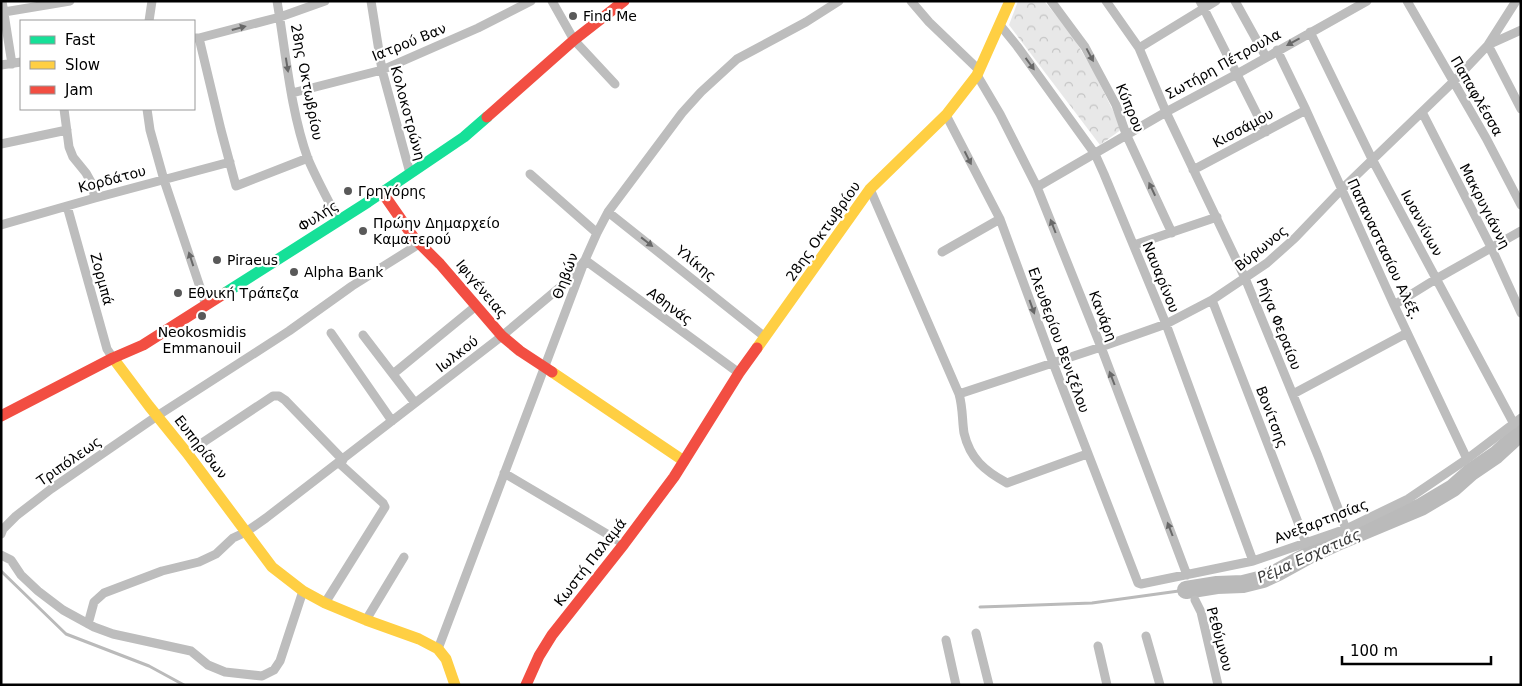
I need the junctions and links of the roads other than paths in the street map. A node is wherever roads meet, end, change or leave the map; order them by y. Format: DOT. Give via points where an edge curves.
graph roads {
  1 [pos="2,1"];
  2 [pos="70,1"];
  3 [pos="152,1"];
  4 [pos="277,1"];
  5 [pos="325,1"];
  6 [pos="371,1"];
  7 [pos="531,1"];
  8 [pos="552,1"];
  9 [pos="624,1"];
  10 [pos="839,1"];
  11 [pos="911,1"];
  12 [pos="1010,1"];
  13 [pos="1051,1"];
  14 [pos="1106,1"];
  15 [pos="1216,1"];
  16 [pos="1236,1"];
  17 [pos="1367,1"];
  18 [pos="1408,1"];
  19 [pos="1516,1"];
  20 [pos="1202,5"];
  21 [pos="4,12"];
  22 [pos="280,17"];
  23 [pos="149,20"];
  24 [pos="1000,25"];
  25 [pos="1521,30"];
  26 [pos="1310,32"];
  27 [pos="196,38"];
  28 [pos="574,40"];
  29 [pos="1488,46"];
  30 [pos="1139,48"];
  31 [pos="1278,50"];
  32 [pos="1266,57"];
  33 [pos="16,63"];
  34 [pos="1,65"];
  35 [pos="382,70"];
  36 [pos="978,72"];
  37 [pos="1237,74"];
  38 [pos="1453,82"];
  39 [pos="615,84"];
  40 [pos="292,93"];
  41 [pos="1521,109"];
  42 [pos="64,110"];
  43 [pos="147,110"];
  44 [pos="1306,110"];
  45 [pos="1166,112"];
  46 [pos="1422,112"];
  47 [pos="946,115"];
  48 [pos="67,130"];
  49 [pos="1266,132"];
  50 [pos="1126,134"];
  51 [pos="1,144"];
  52 [pos="1095,154"];
  53 [pos="308,158"];
  54 [pos="1372,159"];
  55 [pos="230,162"];
  56 [pos="1193,170"];
  57 [pos="410,173"];
  58 [pos="530,174"];
  59 [pos="164,180"];
  60 [pos="1038,187"];
  61 [pos="870,189"];
  62 [pos="1341,190"];
  63 [pos="382,192"];
  64 [pos="95,198"];
  65 [pos="1521,204"];
  66 [pos="68,206"];
  67 [pos="608,212"];
  68 [pos="1217,218"];
  69 [pos="1000,219"];
  70 [pos="339,221"];
  71 [pos="1,225"];
  72 [pos="1521,231"];
  73 [pos="597,233"];
  74 [pos="1172,233"];
  75 [pos="419,244"];
  76 [pos="1134,245"];
  77 [pos="1491,247"];
  78 [pos="942,252"];
  79 [pos="585,260"];
  80 [pos="1245,278"];
  81 [pos="1436,278"];
  82 [pos="1212,300"];
  83 [pos="206,305"];
  84 [pos="1394,305"];
  85 [pos="476,306"];
  86 [pos="1521,314"];
  87 [pos="1166,324"];
  88 [pos="331,333"];
  89 [pos="1407,333"];
  90 [pos="362,335"];
  91 [pos="502,336"];
  92 [pos="765,337"];
  93 [pos="1100,347"];
  94 [pos="113,358"];
  95 [pos="1053,363"];
  96 [pos="545,367"];
  97 [pos="739,373"];
  98 [pos="393,374"];
  99 [pos="959,394"];
  100 [pos="1293,394"];
  101 [pos="415,403"];
  102 [pos="1,416"];
  103 [pos="157,416"];
  104 [pos="392,421"];
  105 [pos="1517,421"];
  106 [pos="187,453"];
  107 [pos="1087,454"];
  108 [pos="1467,459"];
  109 [pos="341,461"];
  110 [pos="684,461"];
  111 [pos="504,473"];
  112 [pos="1346,529"];
  113 [pos="246,532"];
  114 [pos="1,534"];
  115 [pos="1306,543"];
  116 [pos="624,544"];
  117 [pos="1,555"];
  118 [pos="404,557"];
  119 [pos="1253,561"];
  120 [pos="1187,575"];
  121 [pos="1136,580"];
  122 [pos="303,591"];
  123 [pos="1195,600"];
  124 [pos="325,603"];
  125 [pos="366,620"];
  126 [pos="88,624"];
  127 [pos="976,633"];
  128 [pos="1146,636"];
  129 [pos="946,640"];
  130 [pos="1098,646"];
  131 [pos="438,650"];
  132 [pos="455,685"];
  133 [pos="526,685"];
  134 [pos="956,685"];
  135 [pos="989,685"];
  136 [pos="1107,685"];
  137 [pos="1160,685"];
  138 [pos="1218,685"];
  1 -- 21 [label="street"];
  2 -- 21 [label="street"];
  3 -- 23 [label="street"];
  4 -- 22 [label="street, 28ης Οκτωβρίου"];
  5 -- 22 [label="street"];
  6 -- 35 [label="street, Κολοκοτρώνη"];
  7 -- 35 [label="street, Ιατρού Βαν"];
  8 -- 28 [label="street"];
  9 -- 28 [label="street, Φυλής"];
  10 -- 67 [label="street, Θηβών" via="736,59 723,70 682,113"];
  11 -- 36 [label="street, Κανάρη"];
  12 -- 24 [label="street, 28ης Οκτωβρίου"];
  13 -- 50 [label="street, Κύπρου, one-way" via="1085,47 1116,105"];
  14 -- 30 [label="street, Ρήγα Φεραίου"];
  15 -- 20 [label="street"];
  16 -- 32 [label="street"];
  17 -- 26 [label="street, Σωτήρη Πέτρουλα"];
  18 -- 38 [label="street, Παπαφλέσσα"];
  19 -- 29 [label="street"];
  20 -- 30 [label="street"];
  20 -- 37 [label="street"];
  21 -- 33 [label="street"];
  27 -- 22 [label="street, one-way"];
  22 -- 40 [label="street, 28ης Οκτωβρίου, one-way"];
  24 -- 36 [label="street, 28ης Οκτωβρίου"];
  24 -- 52 [label="street, Ναυαρίνου, one-way"];
  25 -- 29 [label="street, Βύρωνος"];
  26 -- 31 [label="street, Σωτήρη Πέτρουλα, one-way"];
  26 -- 54 [label="street, Ιωαννίνων"];
  27 -- 55 [label="street"];
  28 -- 39 [label="street"];
  28 -- 57 [label="street, Φυλής" via="464,137"];
  29 -- 38 [label="street, Βύρωνος"];
  29 -- 41 [label="street"];
  30 -- 45 [label="street, Ρήγα Φεραίου"];
  31 -- 32 [label="street, Σωτήρη Πέτρουλα"];
  31 -- 44 [label="street, Παπαναστασίου Αλέξ."];
  32 -- 37 [label="street, Σωτήρη Πέτρουλα"];
  33 -- 34 [label="street"];
  35 -- 40 [label="street, Ιατρού Βαν"];
  35 -- 57 [label="street, Κολοκοτρώνη"];
  36 -- 47 [label="street, 28ης Οκτωβρίου"];
  36 -- 60 [label="street, Κανάρη"];
  37 -- 45 [label="street, Σωτήρη Πέτρουλα"];
  37 -- 49 [label="street"];
  38 -- 46 [label="street, Βύρωνος"];
  38 -- 65 [label="street, Παπαφλέσσα"];
  40 -- 53 [label="street, 28ης Οκτωβρίου"];
  42 -- 48 [label="street"];
  43 -- 59 [label="street"];
  44 -- 49 [label="street, Κισσάμου"];
  44 -- 62 [label="street, Παπαναστασίου Αλέξ."];
  45 -- 50 [label="street, Σωτήρη Πέτρουλα"];
  45 -- 56 [label="street, Ρήγα Φεραίου"];
  46 -- 54 [label="street, Βύρωνος"];
  46 -- 77 [label="street, Μακρυγιάννη"];
  47 -- 61 [label="street, 28ης Οκτωβρίου"];
  47 -- 69 [label="street, Ελευθερίου Βενιζέλου, one-way"];
  48 -- 51 [label="street"];
  48 -- 64 [label="street" via="73,157 91,182"];
  49 -- 56 [label="street, Κισσάμου"];
  50 -- 52 [label="street, Σωτήρη Πέτρουλα"];
  74 -- 50 [label="street, Κύπρου, one-way"];
  52 -- 60 [label="street, Σωτήρη Πέτρουλα"];
  52 -- 76 [label="street, Ναυαρίνου"];
  53 -- 55 [label="street" via="236,186"];
  53 -- 70 [label="street, 28ης Οκτωβρίου"];
  54 -- 62 [label="street, Βύρωνος"];
  54 -- 81 [label="street, Ιωαννίνων"];
  55 -- 59 [label="street, Κορδάτου"];
  56 -- 68 [label="street, Ρήγα Φεραίου"];
  57 -- 63 [label="street, Φυλής"];
  58 -- 73 [label="street"];
  59 -- 64 [label="street, Κορδάτου"];
  83 -- 59 [label="street, one-way"];
  93 -- 60 [label="street, Κανάρη, one-way"];
  61 -- 92 [label="street, 28ης Οκτωβρίου"];
  61 -- 99 [label="street"];
  62 -- 80 [label="street, Βύρωνος" via="1296,238"];
  62 -- 84 [label="street, Παπαναστασίου Αλέξ."];
  63 -- 70 [label="street, Φυλής"];
  63 -- 75 [label="street, Ιφιγένειας"];
  64 -- 66 [label="street, Κορδάτου"];
  66 -- 71 [label="street, Κορδάτου"];
  66 -- 94 [label="street, Ζορμπά" via="107,349"];
  67 -- 73 [label="street, Θηβών"];
  67 -- 92 [label="street, Υλίκης, one-way"];
  68 -- 74 [label="street"];
  68 -- 80 [label="street, Ρήγα Φεραίου"];
  69 -- 78 [label="street"];
  69 -- 95 [label="street, Ελευθερίου Βενιζέλου, one-way"];
  70 -- 83 [label="street, Φυλής"];
  72 -- 77 [label="street"];
  73 -- 79 [label="street, Θηβών"];
  74 -- 76 [label="street"];
  75 -- 85 [label="street, Ιφιγένειας"];
  75 -- 103 [label="street, Ευπηρίδων"];
  76 -- 87 [label="street, Ναυαρίνου"];
  77 -- 81 [label="street"];
  77 -- 86 [label="street, Μακρυγιάννη"];
  79 -- 91 [label="street, Ιωλκού" via="571,278"];
  79 -- 96 [label="street, Θηβών"];
  79 -- 97 [label="street, Αθηνάς"];
  80 -- 82 [label="street, Βύρωνος"];
  80 -- 100 [label="street, Ρήγα Φεραίου"];
  81 -- 84 [label="street"];
  81 -- 105 [label="street, Ιωαννίνων"];
  82 -- 87 [label="street, Βύρωνος"];
  82 -- 115 [label="street, Βονίτσης"];
  83 -- 94 [label="street, Φυλής" via="143,346"];
  84 -- 89 [label="street, Παπαναστασίου Αλέξ."];
  85 -- 91 [label="street, Ιφιγένειας"];
  85 -- 98 [label="street"];
  87 -- 93 [label="street, Βύρωνος"];
  87 -- 119 [label="street, Ναυαρίνου"];
  88 -- 104 [label="street"];
  89 -- 100 [label="street"];
  89 -- 108 [label="street, Παπαναστασίου Αλέξ."];
  90 -- 98 [label="street"];
  91 -- 96 [label="street, Ιφιγένειας"];
  91 -- 101 [label="street, Ιωλκού"];
  92 -- 97 [label="street, 28ης Οκτωβρίου"];
  93 -- 95 [label="street, Βύρωνος"];
  120 -- 93 [label="street, Κανάρη, one-way"];
  94 -- 102 [label="street, Φυλής"];
  94 -- 103 [label="street"];
  95 -- 99 [label="street, Βύρωνος"];
  95 -- 107 [label="street, Ελευθερίου Βενιζέλου"];
  96 -- 110 [label="street"];
  96 -- 111 [label="street, Θηβών"];
  97 -- 110 [label="street, 28ης Οκτωβρίου"];
  98 -- 101 [label="street"];
  99 -- 107 [label="street" via="965,435 978,463 984,470 1007,482"];
  100 -- 112 [label="street, Ρήγα Φεραίου"];
  101 -- 104 [label="street, Ιωλκού"];
  103 -- 106 [label="street, Ευπηρίδων"];
  103 -- 114 [label="street, Τριπόλεως" via="51,489 16,516"];
  104 -- 109 [label="street, Ιωλκού"];
  105 -- 108 [label="street, Ανεξαρτησίας"];
  106 -- 109 [label="street" via="273,396 279,396"];
  106 -- 113 [label="street, Ευπηρίδων"];
  107 -- 121 [label="street, Ελευθερίου Βενιζέλου"];
  108 -- 112 [label="street, Ανεξαρτησίας" via="1408,499"];
  109 -- 113 [label="street, Ιωλκού"];
  109 -- 124 [label="street" via="385,508"];
  110 -- 116 [label="street, Κωστή Παλαμά"];
  111 -- 116 [label="street"];
  111 -- 131 [label="street, Θηβών"];
  112 -- 115 [label="street, Ανεξαρτησίας"];
  113 -- 122 [label="street, Ευπηρίδων" via="272,567"];
  113 -- 126 [label="street, Ιωλκού" via="199,562 162,571 104,593 94,602"];
  115 -- 119 [label="street, Ανεξαρτησίας"];
  116 -- 133 [label="street, Κωστή Παλαμά" via="552,635"];
  117 -- 126 [label="street" via="11,560 38,591"];
  118 -- 125 [label="street"];
  119 -- 120 [label="street, Ανεξαρτησίας"];
  120 -- 121 [label="street, Ανεξαρτησίας" via="1141,584"];
  122 -- 124 [label="street, Ευπηρίδων"];
  122 -- 126 [label="street" via="280,661 274,670 262,676 225,672 208,665 190,651 113,634"];
  123 -- 138 [label="street, Ρεθύμνου" via="1201,612"];
  124 -- 125 [label="street, Ευπηρίδων"];
  125 -- 131 [label="street, Ευπηρίδων" via="419,639"];
  127 -- 135 [label="street"];
  128 -- 137 [label="street"];
  129 -- 134 [label="street"];
  130 -- 136 [label="street"];
  131 -- 132 [label="street, Ευπηρίδων" via="446,660"];
}
